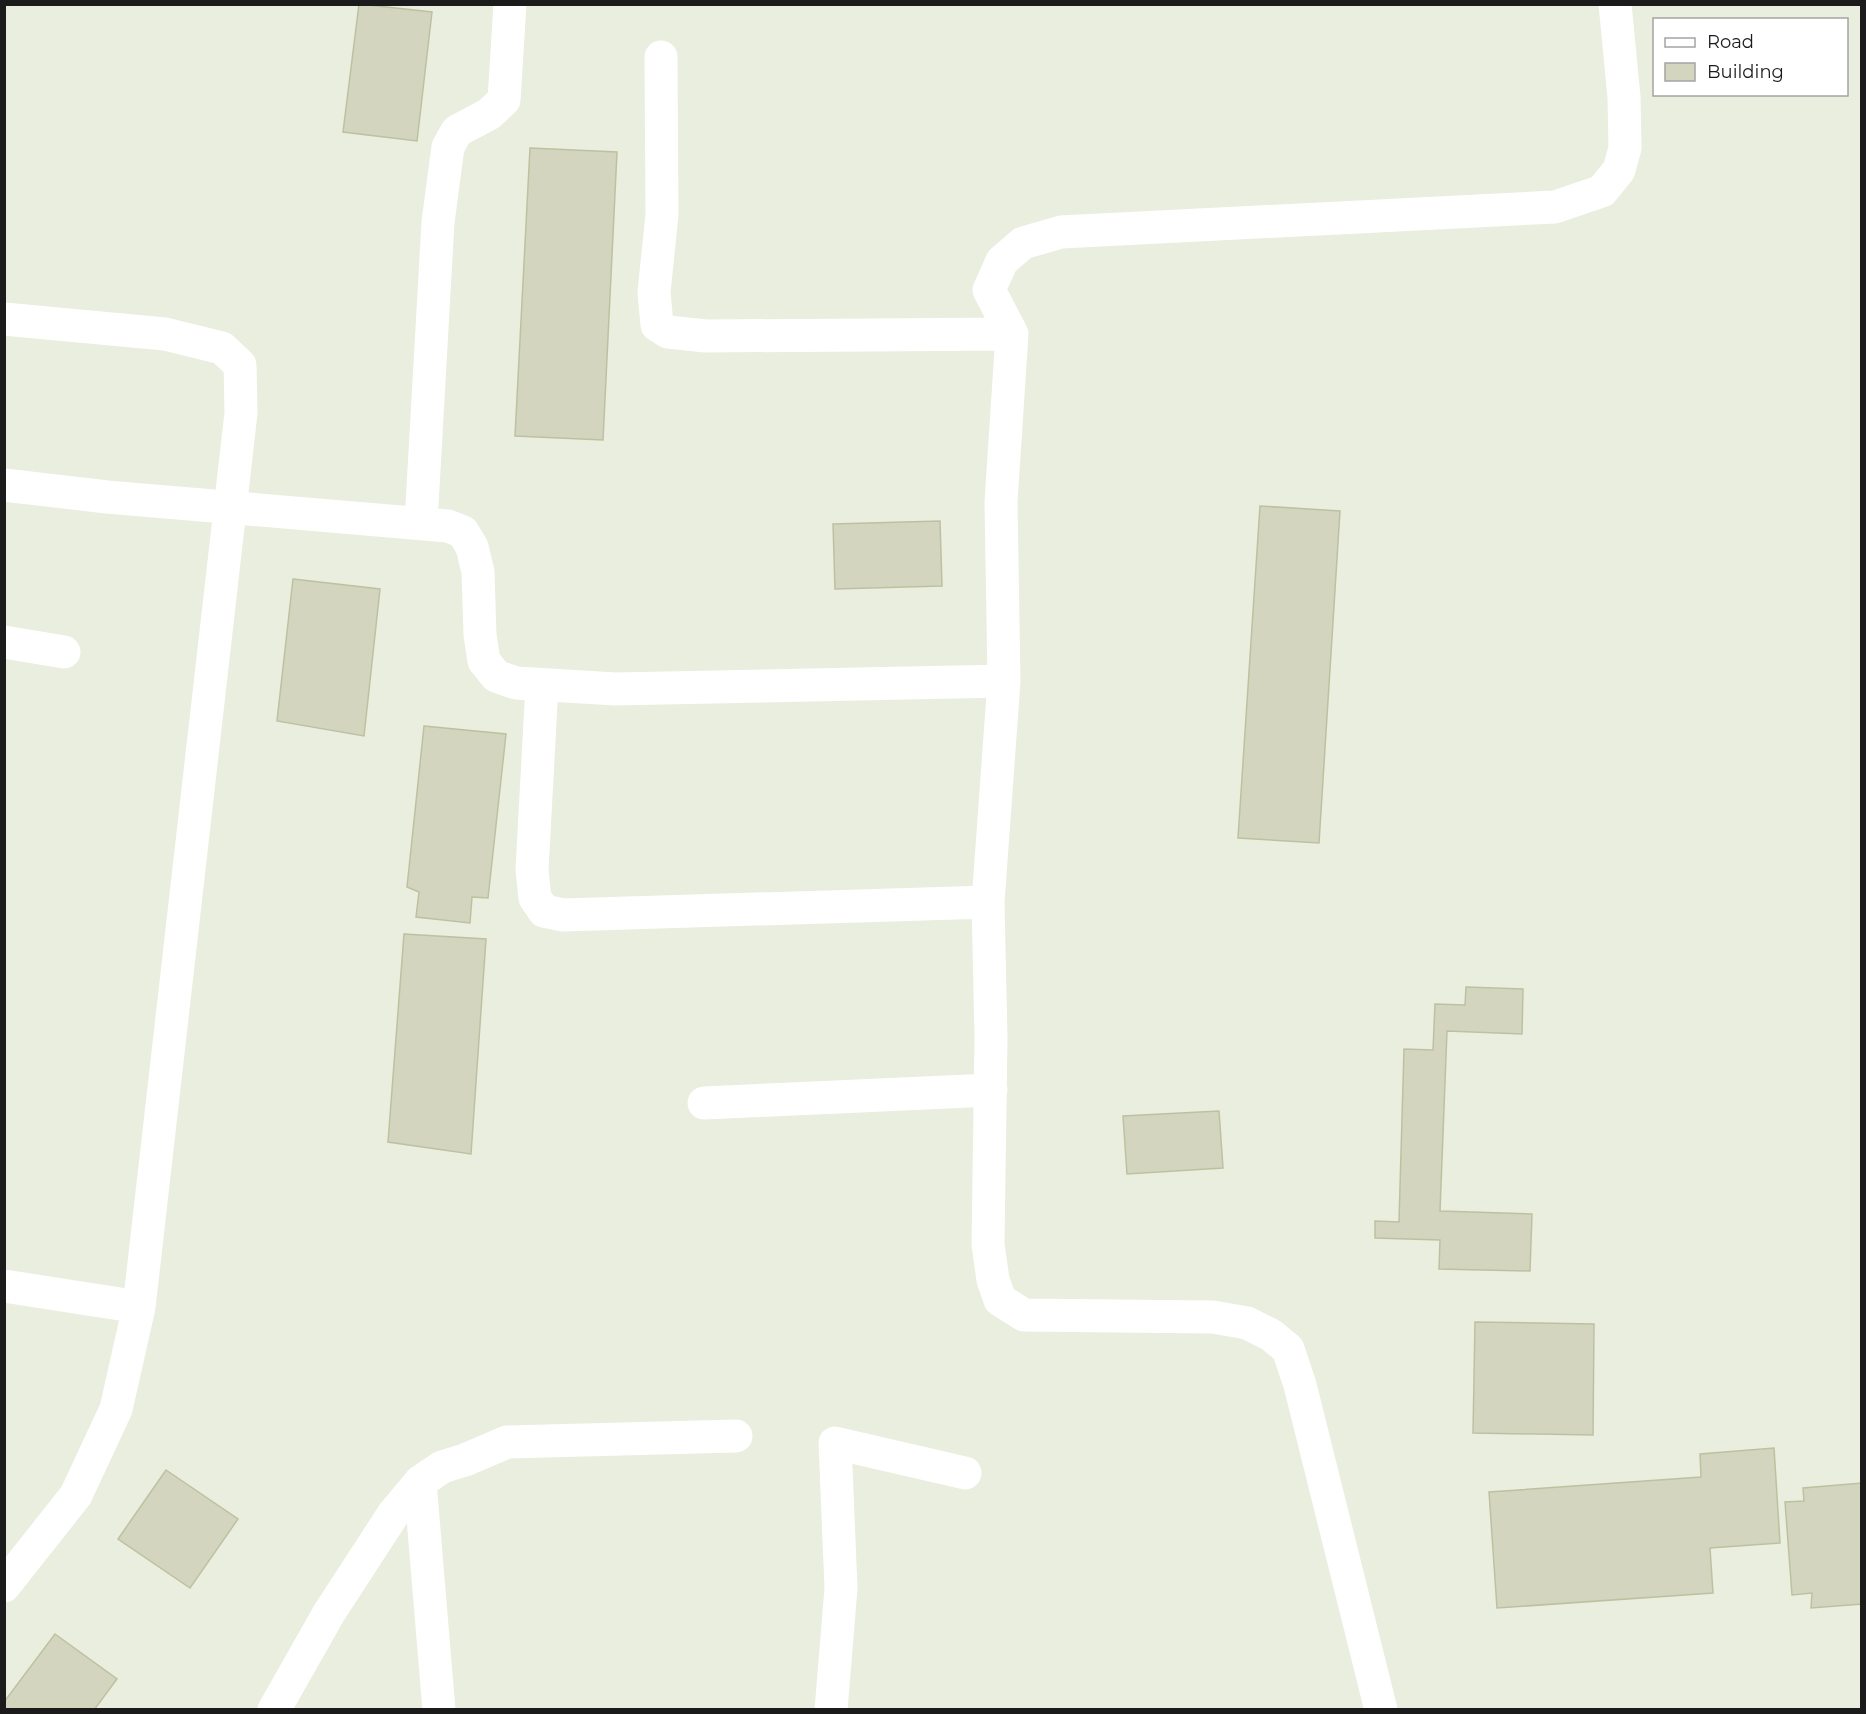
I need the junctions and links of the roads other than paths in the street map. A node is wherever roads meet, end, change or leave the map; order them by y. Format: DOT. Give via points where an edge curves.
graph roads {
  1 [pos="510,4"];
  2 [pos="1615,4"];
  3 [pos="661,57"];
  4 [pos="4,320"];
  5 [pos="1011,334"];
  6 [pos="4,485"];
  7 [pos="230,508"];
  8 [pos="421,523"];
  9 [pos="4,642"];
  10 [pos="64,652"];
  11 [pos="1004,681"];
  12 [pos="542,685"];
  13 [pos="988,902"];
  14 [pos="991,1090"];
  15 [pos="704,1103"];
  16 [pos="4,1286"];
  17 [pos="139,1307"];
  18 [pos="736,1436"];
  19 [pos="965,1473"];
  20 [pos="420,1482"];
  21 [pos="4,1586"];
  22 [pos="274,1710"];
  23 [pos="439,1710"];
  24 [pos="831,1710"];
  25 [pos="1381,1710"];
  1 -- 8 [label="street" via="504,100 489,114 457,131 448,147 438,222"];
  2 -- 5 [label="street" via="1625,148 1619,170 1602,191 1555,207 1061,232 1023,243 1002,261 989,290"];
  3 -- 5 [label="street" via="662,215 654,292 657,324 668,332 706,336"];
  4 -- 7 [label="street" via="165,334 222,348 240,365 241,413"];
  5 -- 11 [label="street" via="1001,502"];
  6 -- 7 [label="street"];
  7 -- 8 [label="street"];
  7 -- 17 [label="street"];
  8 -- 12 [label="street" via="463,532 472,547 478,572 484,660 496,676 516,684"];
  9 -- 10 [label="street"];
  11 -- 12 [label="street" via="616,689"];
  11 -- 13 [label="street"];
  12 -- 13 [label="street" via="532,870 535,898 544,911 563,915"];
  13 -- 14 [label="street"];
  14 -- 15 [label="street"];
  14 -- 25 [label="street" via="988,1244 1000,1300 1024,1314 1213,1317 1247,1323 1288,1349"];
  16 -- 17 [label="street"];
  17 -- 21 [label="street" via="116,1409 76,1495"];
  18 -- 20 [label="street" via="507,1442 442,1467"];
  19 -- 24 [label="street" via="835,1443 841,1588"];
  20 -- 22 [label="street" via="394,1513 329,1613"];
  20 -- 23 [label="street"];
}
